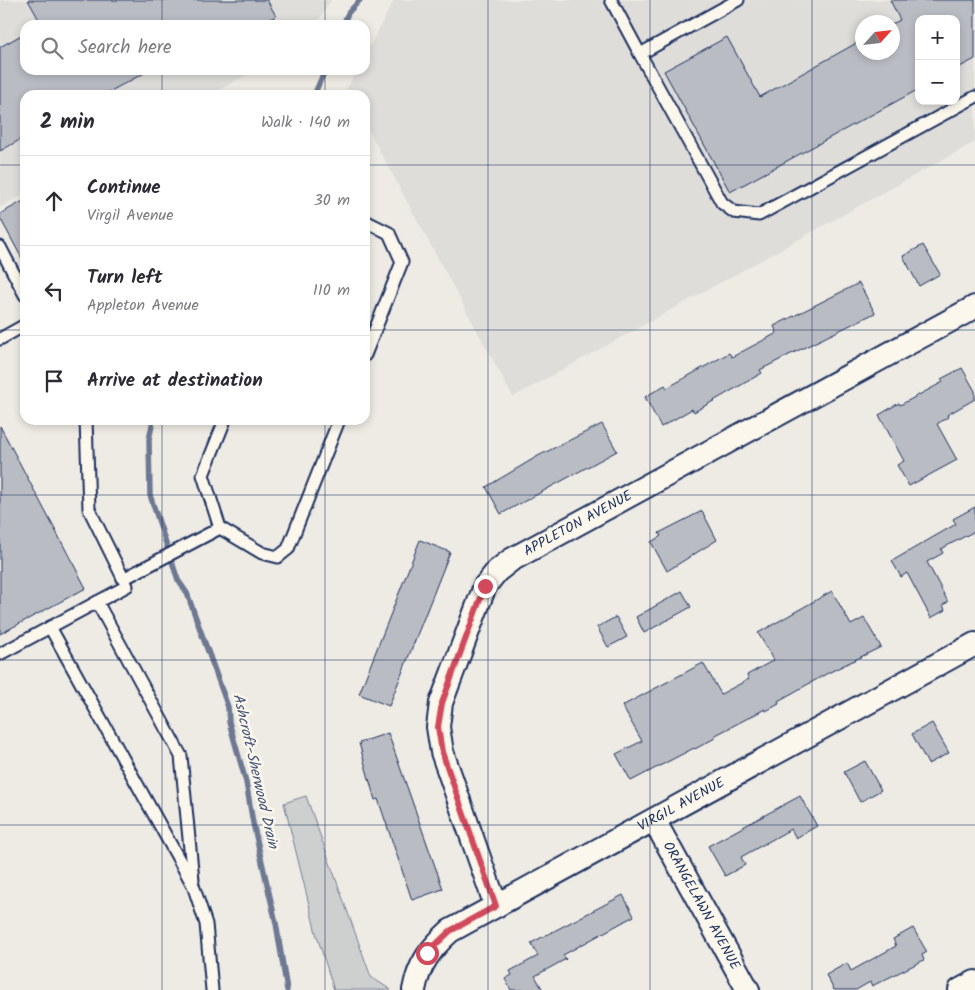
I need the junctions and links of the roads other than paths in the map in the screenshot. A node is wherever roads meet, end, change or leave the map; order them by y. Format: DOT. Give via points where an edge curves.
graph roads {
  1 [pos="611,0"];
  2 [pos="738,0"];
  3 [pos="640,54"];
  4 [pos="975,97"];
  5 [pos="370,224"];
  6 [pos="0,247"];
  7 [pos="20,285"];
  8 [pos="975,307"];
  9 [pos="20,328"];
  10 [pos="0,339"];
  11 [pos="370,342"];
  12 [pos="86,425"];
  13 [pos="223,425"];
  14 [pos="337,425"];
  15 [pos="220,528"];
  16 [pos="123,579"];
  17 [pos="97,602"];
  18 [pos="50,627"];
  19 [pos="975,644"];
  20 [pos="0,654"];
  21 [pos="654,820"];
  22 [pos="193,885"];
  23 [pos="496,906"];
  24 [pos="975,982"];
  25 [pos="212,990"];
  26 [pos="414,990"];
  27 [pos="748,990"];
  28 [pos="960,990"];
  1 -- 3 [label="lane"];
  2 -- 3 [label="lane"];
  3 -- 4 [label="lane" via="722,203 734,212 759,214"];
  5 -- 11 [label="lane" via="389,233 402,262"];
  6 -- 7 [label="lane"];
  8 -- 23 [label="street, APPLETON AVENUE" via="520,555 497,571 485,586 442,703 438,727 442,752"];
  9 -- 10 [label="lane"];
  12 -- 16 [label="lane" via="89,509"];
  13 -- 15 [label="lane" via="203,475"];
  14 -- 15 [label="lane" via="288,549 278,556 262,553"];
  15 -- 16 [label="lane"];
  16 -- 17 [label="lane" via="126,586"];
  17 -- 18 [label="lane"];
  17 -- 22 [label="lane" via="181,756"];
  18 -- 20 [label="lane"];
  18 -- 22 [label="lane"];
  19 -- 21 [label="street, VIRGIL AVENUE"];
  21 -- 23 [label="street, VIRGIL AVENUE"];
  21 -- 27 [label="street, ORANGELAWN AVENUE"];
  22 -- 25 [label="lane" via="206,924"];
  23 -- 26 [label="street, VIRGIL AVENUE" via="450,931 435,944 422,964"];
  24 -- 28 [label="street"];
}
